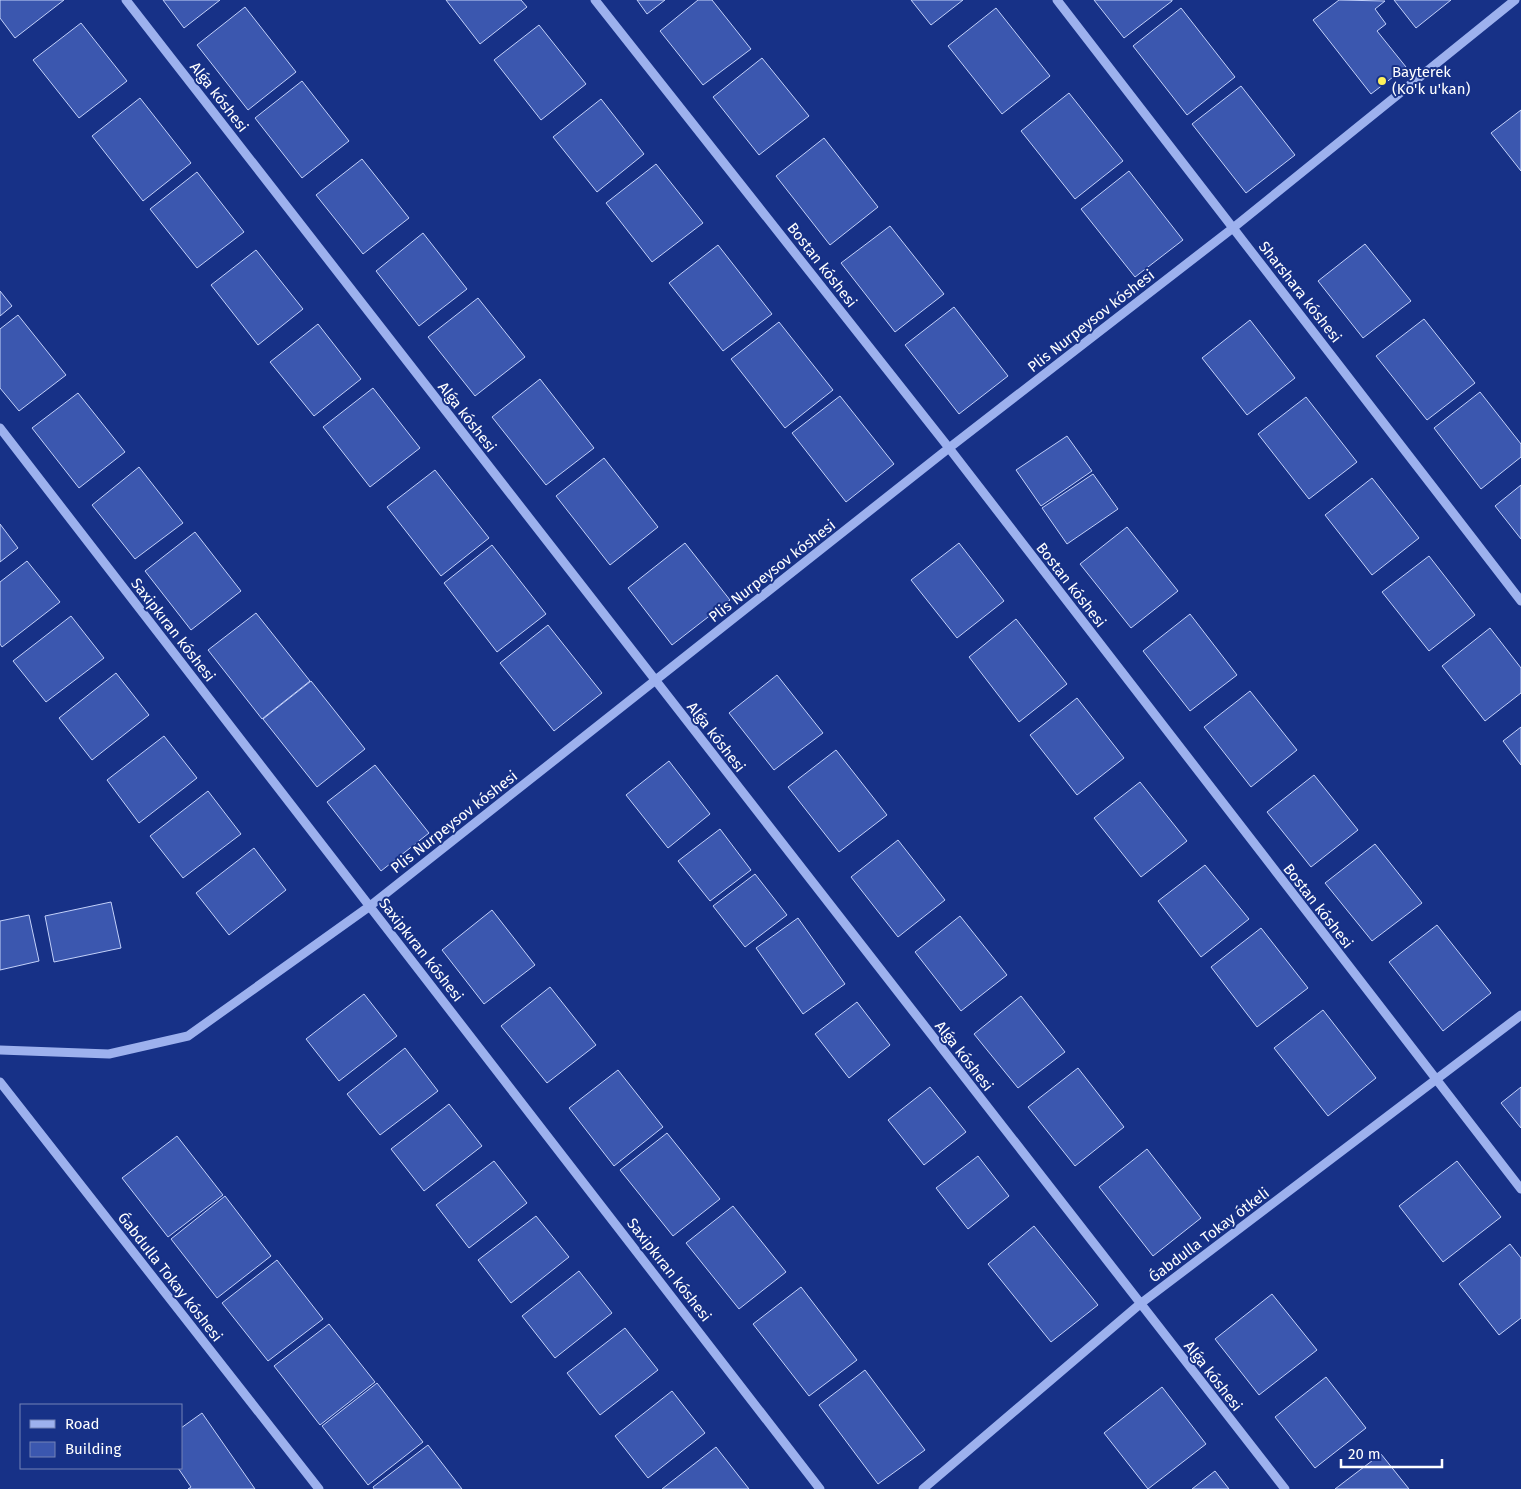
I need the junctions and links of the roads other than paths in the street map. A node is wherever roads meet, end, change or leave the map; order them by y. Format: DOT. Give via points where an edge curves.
graph roads {
  1 [pos="126,0"];
  2 [pos="595,0"];
  3 [pos="1057,0"];
  4 [pos="1515,0"];
  5 [pos="1233,228"];
  6 [pos="0,428"];
  7 [pos="948,448"];
  8 [pos="1521,601"];
  9 [pos="655,681"];
  10 [pos="370,906"];
  11 [pos="1521,1015"];
  12 [pos="0,1050"];
  13 [pos="1435,1080"];
  14 [pos="0,1082"];
  15 [pos="1521,1190"];
  16 [pos="1140,1304"];
  17 [pos="319,1489"];
  18 [pos="820,1489"];
  19 [pos="923,1489"];
  20 [pos="1286,1489"];
  1 -- 9 [label="street, Alǵa kóshesi"];
  2 -- 7 [label="street, Bostan kóshesi"];
  3 -- 5 [label="street, Sharshara kóshesi"];
  4 -- 5 [label="street, Plis Nurpeysov kóshesi"];
  5 -- 7 [label="street, Plis Nurpeysov kóshesi"];
  5 -- 8 [label="street, Sharshara kóshesi"];
  6 -- 10 [label="street, Saxipkıran kóshesi"];
  7 -- 9 [label="street, Plis Nurpeysov kóshesi"];
  7 -- 13 [label="street, Bostan kóshesi"];
  9 -- 10 [label="street, Plis Nurpeysov kóshesi"];
  9 -- 16 [label="street, Alǵa kóshesi"];
  10 -- 12 [label="street, Plis Nurpeysov kóshesi" via="188,1036 109,1054"];
  10 -- 18 [label="street, Saxipkıran kóshesi"];
  11 -- 13 [label="street, Ǵabdulla Tokay ótkeli"];
  13 -- 15 [label="street, Bostan kóshesi"];
  13 -- 16 [label="street, Ǵabdulla Tokay ótkeli"];
  14 -- 17 [label="street, Ǵabdulla Tokay kóshesi"];
  16 -- 19 [label="street, Ǵabdulla Tokay ótkeli"];
  16 -- 20 [label="street, Alǵa kóshesi"];
}
